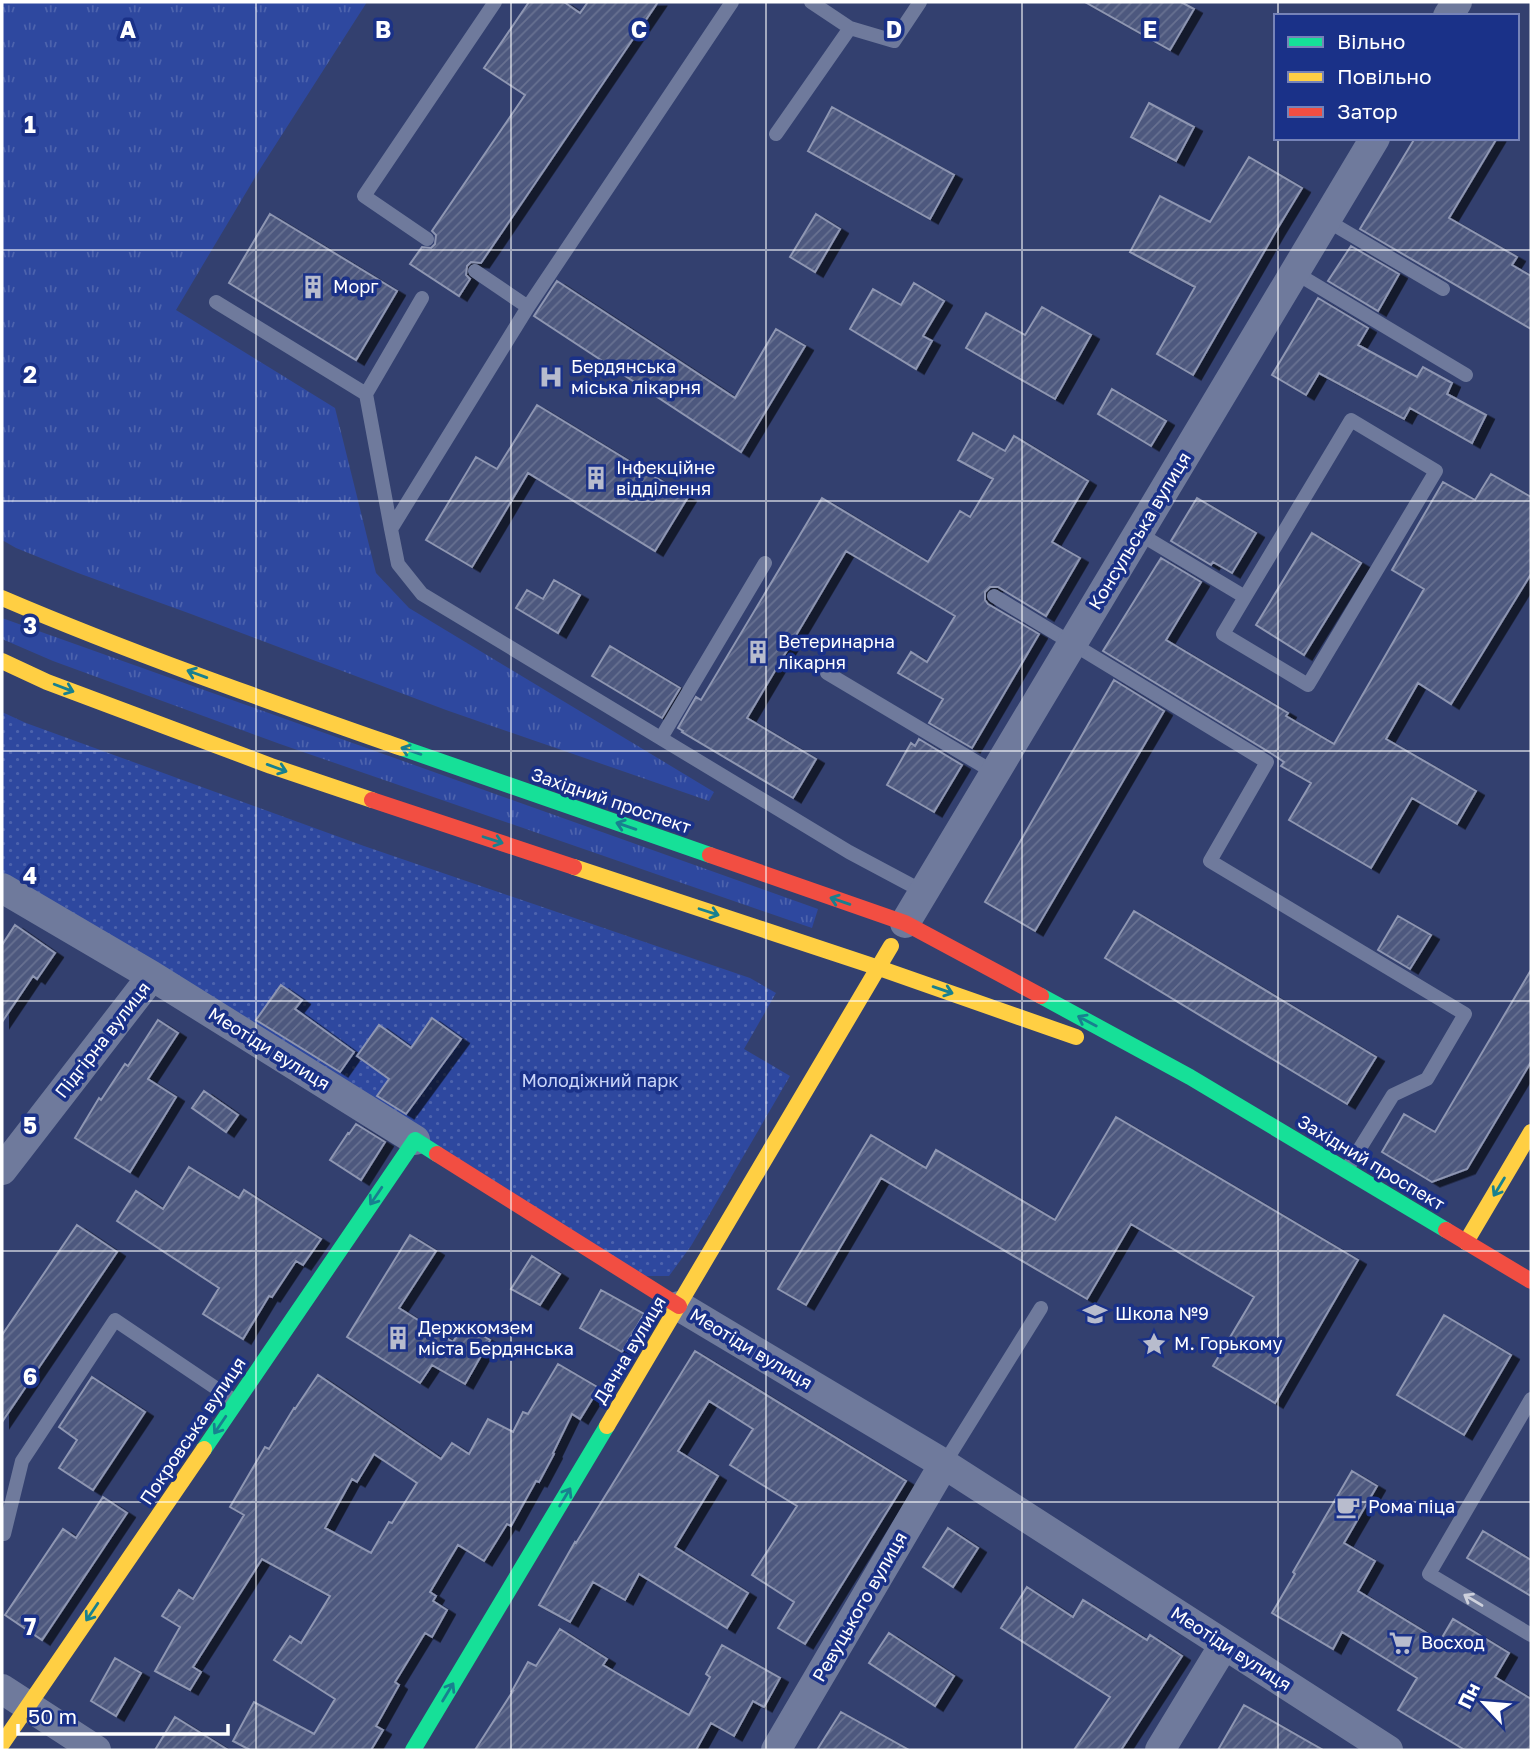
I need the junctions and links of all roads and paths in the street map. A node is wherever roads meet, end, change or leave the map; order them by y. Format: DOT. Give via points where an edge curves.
graph roads {
  1 [pos="495,2"];
  2 [pos="732,2"];
  3 [pos="811,2"];
  4 [pos="920,2"];
  5 [pos="850,29"];
  6 [pos="776,134"];
  7 [pos="1374,140"];
  8 [pos="1326,220"];
  9 [pos="427,239"];
  10 [pos="475,271"];
  11 [pos="1294,272"];
  12 [pos="1443,289"];
  13 [pos="422,298"];
  14 [pos="216,302"];
  15 [pos="528,307"];
  16 [pos="1466,375"];
  17 [pos="366,394"];
  18 [pos="391,529"];
  19 [pos="1138,533"];
  20 [pos="765,563"];
  21 [pos="993,596"];
  22 [pos="1245,597"];
  23 [pos="2,598"];
  24 [pos="1072,644"];
  25 [pos="2,661"];
  26 [pos="827,673"];
  27 [pos="661,738"];
  28 [pos="995,773"];
  29 [pos="2,888"];
  30 [pos="924,892"];
  31 [pos="905,923"];
  32 [pos="878,968"];
  33 [pos="152,976"];
  34 [pos="1190,1077"];
  35 [pos="1531,1132"];
  36 [pos="415,1140"];
  37 [pos="2,1170"];
  38 [pos="1346,1170"];
  39 [pos="1466,1242"];
  40 [pos="1531,1281"];
  41 [pos="679,1306"];
  42 [pos="1041,1308"];
  43 [pos="1531,1399"];
  44 [pos="236,1402"];
  45 [pos="944,1464"];
  46 [pos="4,1534"];
  47 [pos="1531,1635"];
  48 [pos="1224,1645"];
  49 [pos="2,1689"];
  50 [pos="27,1707"];
  51 [pos="2,1744"];
  52 [pos="96,1750"];
  53 [pos="413,1750"];
  54 [pos="776,1750"];
  55 [pos="1160,1750"];
  56 [pos="1388,1750"];
  1 -- 9 [label="lane" via="364,196"];
  2 -- 15 [label="lane"];
  3 -- 5 [label="lane"];
  4 -- 5 [label="lane" via="894,41"];
  5 -- 6 [label="lane"];
  7 -- 8 [label="street, Консульська вулиця"];
  8 -- 11 [label="street, Консульська вулиця"];
  8 -- 12 [label="lane"];
  10 -- 15 [label="lane"];
  11 -- 16 [label="lane"];
  11 -- 19 [label="street, Консульська вулиця"];
  13 -- 17 [label="lane"];
  14 -- 17 [label="lane"];
  15 -- 18 [label="lane"];
  17 -- 18 [label="lane"];
  18 -- 27 [label="lane" via="398,564 422,594"];
  19 -- 22 [label="lane"];
  19 -- 24 [label="street, Консульська вулиця"];
  20 -- 27 [label="lane"];
  21 -- 24 [label="lane"];
  22 -- 22 [label="lane" via="1223,634 1308,685 1436,471 1351,420"];
  31 -- 23 [label="main road, Західний проспект, one-way" via="291,709"];
  24 -- 28 [label="street, Консульська вулиця"];
  24 -- 38 [label="lane" via="1267,762 1210,860 1465,1014 1426,1079 1393,1095"];
  25 -- 32 [label="main road, Західний проспект, one-way" via="284,771"];
  26 -- 28 [label="lane"];
  27 -- 30 [label="lane"];
  28 -- 30 [label="street, Консульська вулиця"];
  29 -- 33 [label="street, Меотіди вулиця"];
  30 -- 31 [label="street, Консульська вулиця"];
  31 -- 32 [label="main road, Дачна вулиця"];
  34 -- 31 [label="main road, Західний проспект, one-way"];
  32 -- 34 [label="main road, Західний проспект, one-way"];
  32 -- 41 [label="main road, Дачна вулиця"];
  33 -- 36 [label="street, Меотіди вулиця"];
  33 -- 37 [label="street, Підгірна вулиця"];
  34 -- 38 [label="main road, Західний проспект"];
  35 -- 39 [label="main road, one-way"];
  36 -- 41 [label="main road, Меотіди вулиця"];
  36 -- 44 [label="main road, Покровська вулиця, one-way"];
  38 -- 39 [label="main road, Західний проспект"];
  39 -- 40 [label="main road, Західний проспект"];
  41 -- 45 [label="street, Меотіди вулиця"];
  53 -- 41 [label="main road, Дачна вулиця, one-way"];
  42 -- 45 [label="lane"];
  47 -- 43 [label="lane, one-way" via="1429,1574"];
  44 -- 46 [label="lane" via="115,1320 22,1461"];
  44 -- 50 [label="main road, Покровська вулиця, one-way"];
  45 -- 48 [label="street, Меотіди вулиця"];
  45 -- 54 [label="street, Ревуцького вулиця"];
  48 -- 55 [label="street"];
  48 -- 56 [label="street, Меотіди вулиця"];
  49 -- 50 [label="street"];
  50 -- 51 [label="main road, Покровська вулиця"];
  50 -- 52 [label="street"];
}
